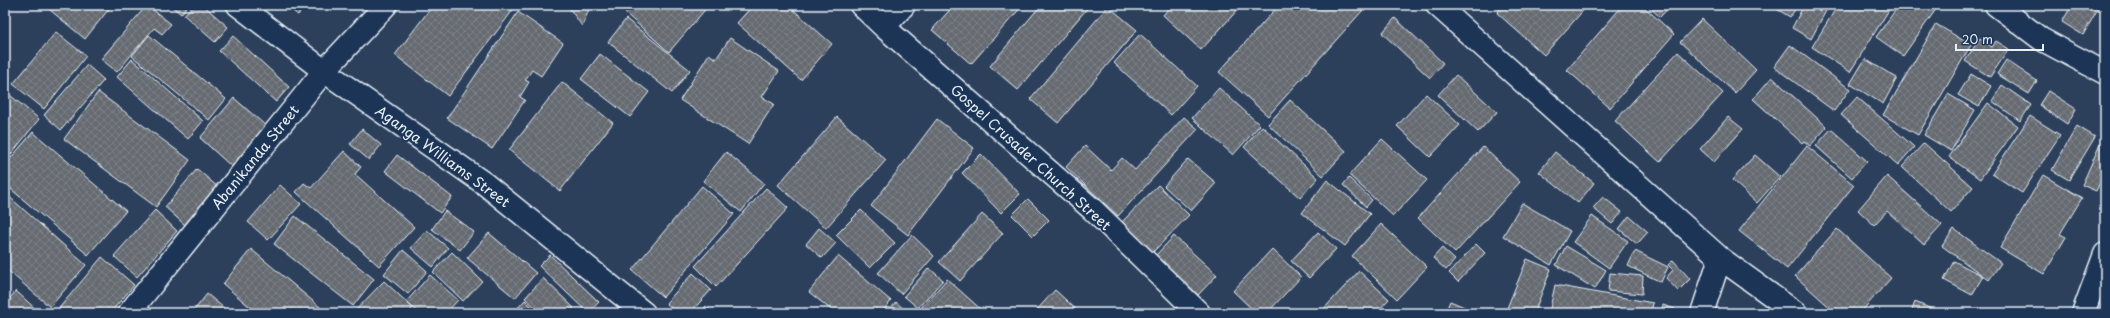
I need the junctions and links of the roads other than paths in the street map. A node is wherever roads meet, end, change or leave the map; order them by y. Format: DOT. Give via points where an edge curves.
graph roads {
  1 [pos="238,5"];
  2 [pos="386,5"];
  3 [pos="861,5"];
  4 [pos="904,5"];
  5 [pos="1436,5"];
  6 [pos="2002,7"];
  7 [pos="884,27"];
  8 [pos="324,71"];
  9 [pos="2105,73"];
  10 [pos="2105,254"];
  11 [pos="1720,258"];
  12 [pos="129,313"];
  13 [pos="644,313"];
  14 [pos="1199,313"];
  15 [pos="1702,313"];
  16 [pos="1796,313"];
  17 [pos="2083,313"];
  1 -- 8 [label="street, Aganga Williams Street"];
  2 -- 8 [label="street, Abanikanda Street"];
  3 -- 7 [label="street, Gospel Crusader Church Street"];
  4 -- 7 [label="street"];
  5 -- 11 [label="street"];
  6 -- 9 [label="street" via="2041,39"];
  7 -- 14 [label="street, Gospel Crusader Church Street" via="1092,209"];
  8 -- 12 [label="street, Abanikanda Street"];
  8 -- 13 [label="street, Aganga Williams Street" via="485,184"];
  10 -- 17 [label="street"];
  11 -- 15 [label="street"];
  11 -- 16 [label="street"];
}
